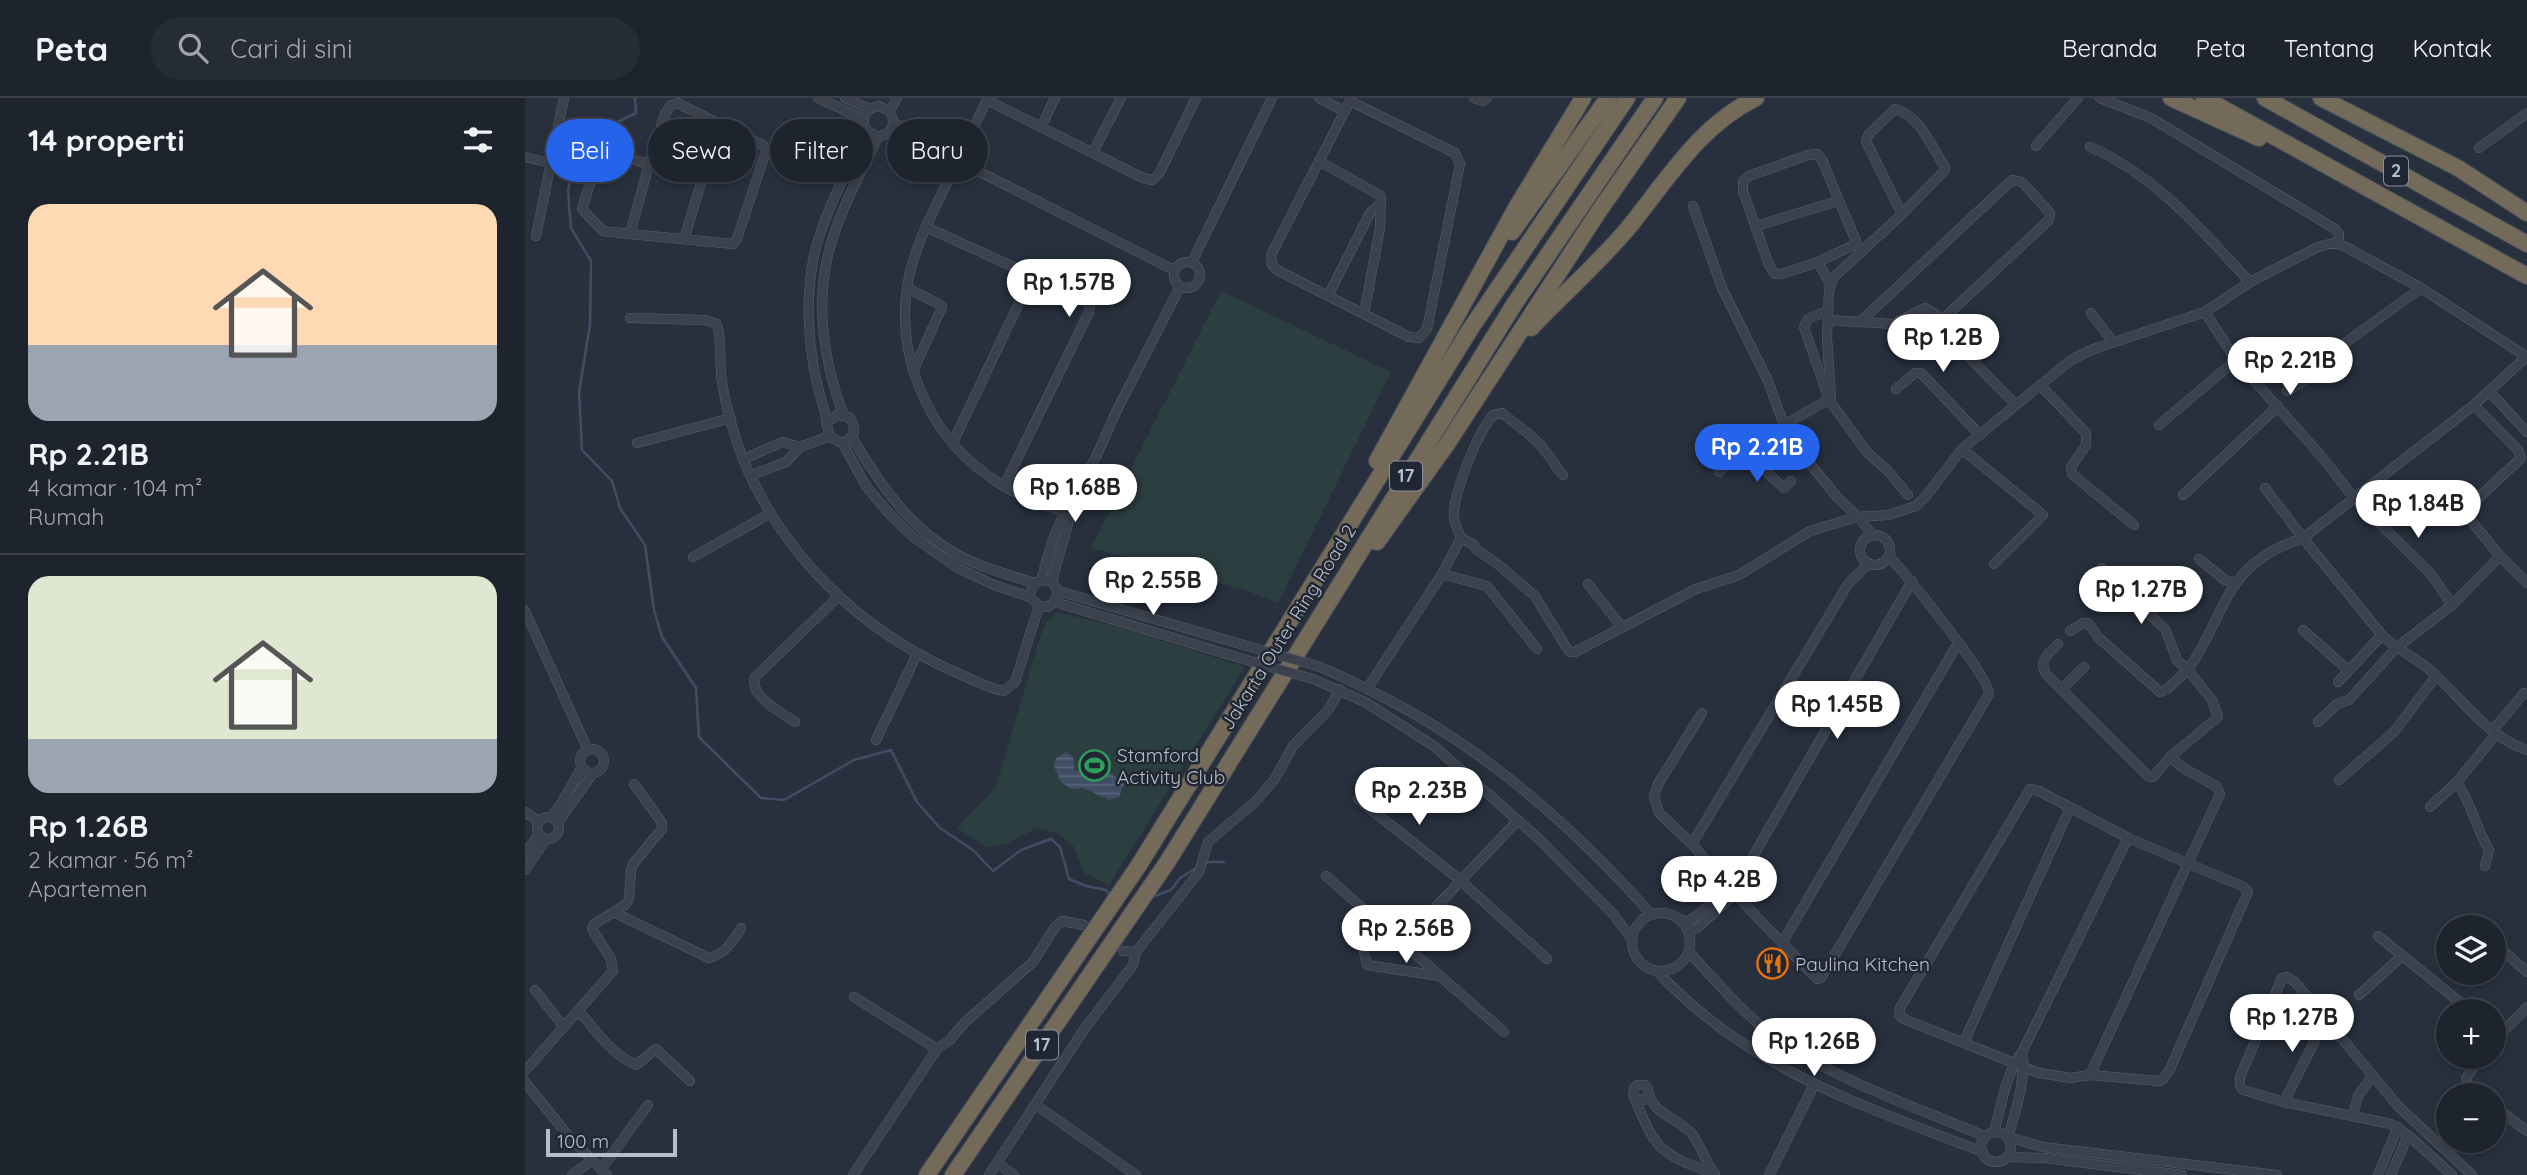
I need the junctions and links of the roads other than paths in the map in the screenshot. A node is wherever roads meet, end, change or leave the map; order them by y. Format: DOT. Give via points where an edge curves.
graph roads {
  1 [pos="564,98"];
  2 [pos="695,98"];
  3 [pos="818,98"];
  4 [pos="845,98"];
  5 [pos="897,98"];
  6 [pos="1055,98"];
  7 [pos="1121,98"];
  8 [pos="1196,98"];
  9 [pos="1272,98"];
  10 [pos="1319,98"];
  11 [pos="1474,98"];
  12 [pos="1487,98"];
  13 [pos="1583,98"];
  14 [pos="1608,98"];
  15 [pos="1627,98"];
  16 [pos="1655,98"];
  17 [pos="1678,98"];
  18 [pos="1756,98"];
  19 [pos="2078,98"];
  20 [pos="2100,98"];
  21 [pos="2171,98"];
  22 [pos="2204,98"];
  23 [pos="2265,98"];
  24 [pos="988,99"];
  25 [pos="1347,99"];
  26 [pos="2325,100"];
  27 [pos="677,101"];
  28 [pos="881,102"];
  29 [pos="690,109"];
  30 [pos="869,109"];
  31 [pos="890,111"];
  32 [pos="1344,111"];
  33 [pos="2527,113"];
  34 [pos="560,119"];
  35 [pos="663,119"];
  36 [pos="709,119"];
  37 [pos="863,119"];
  38 [pos="893,119"];
  39 [pos="979,119"];
  40 [pos="1041,127"];
  41 [pos="873,134"];
  42 [pos="887,134"];
  43 [pos="878,137"];
  44 [pos="756,142"];
  45 [pos="2036,146"];
  46 [pos="2090,147"];
  47 [pos="2479,148"];
  48 [pos="1093,152"];
  49 [pos="525,157"];
  50 [pos="1319,161"];
  51 [pos="546,162"];
  52 [pos="648,164"];
  53 [pos="2323,164"];
  54 [pos="648,168"];
  55 [pos="988,176"];
  56 [pos="756,180"];
  57 [pos="547,182"];
  58 [pos="701,182"];
  59 [pos="755,182"];
  60 [pos="842,182"];
  61 [pos="950,182"];
  62 [pos="1838,201"];
  63 [pos="1380,204"];
  64 [pos="1693,206"];
  65 [pos="2527,213"];
  66 [pos="1902,214"];
  67 [pos="1756,226"];
  68 [pos="926,227"];
  69 [pos="630,234"];
  70 [pos="536,236"];
  71 [pos="684,239"];
  72 [pos="2339,244"];
  73 [pos="2527,244"];
  74 [pos="1858,248"];
  75 [pos="1192,262"];
  76 [pos="1818,262"];
  77 [pos="1174,270"];
  78 [pos="1032,276"];
  79 [pos="2527,276"];
  80 [pos="2250,282"];
  81 [pos="1830,284"];
  82 [pos="1180,287"];
  83 [pos="907,288"];
  84 [pos="2421,288"];
  85 [pos="1469,290"];
  86 [pos="1328,296"];
  87 [pos="2204,312"];
  88 [pos="2091,313"];
  89 [pos="1364,314"];
  90 [pos="1829,315"];
  91 [pos="631,318"];
  92 [pos="1860,322"];
  93 [pos="2113,342"];
  94 [pos="1959,347"];
  95 [pos="2526,357"];
  96 [pos="1503,358"];
  97 [pos="2236,360"];
  98 [pos="913,371"];
  99 [pos="2040,385"];
  100 [pos="1896,389"];
  101 [pos="2287,391"];
  102 [pos="2489,391"];
  103 [pos="1829,400"];
  104 [pos="2016,405"];
  105 [pos="2474,405"];
  106 [pos="2278,407"];
  107 [pos="843,414"];
  108 [pos="731,418"];
  109 [pos="828,422"];
  110 [pos="2159,425"];
  111 [pos="1785,428"];
  112 [pos="2527,432"];
  113 [pos="1980,435"];
  114 [pos="830,436"];
  115 [pos="852,437"];
  116 [pos="842,442"];
  117 [pos="953,442"];
  118 [pos="638,443"];
  119 [pos="800,447"];
  120 [pos="1962,449"];
  121 [pos="1736,450"];
  122 [pos="1751,458"];
  123 [pos="744,459"];
  124 [pos="1719,472"];
  125 [pos="752,475"];
  126 [pos="1563,475"];
  127 [pos="1791,481"];
  128 [pos="1004,486"];
  129 [pos="2265,488"];
  130 [pos="1908,495"];
  131 [pos="2183,495"];
  132 [pos="2354,498"];
  133 [pos="1068,512"];
  134 [pos="771,513"];
  135 [pos="1857,517"];
  136 [pos="2134,525"];
  137 [pos="1872,536"];
  138 [pos="1461,538"];
  139 [pos="2303,538"];
  140 [pos="1889,556"];
  141 [pos="2500,556"];
  142 [pos="693,557"];
  143 [pos="2199,559"];
  144 [pos="1868,564"];
  145 [pos="1994,564"];
  146 [pos="2102,568"];
  147 [pos="1442,574"];
  148 [pos="1912,580"];
  149 [pos="1038,581"];
  150 [pos="1052,582"];
  151 [pos="2235,583"];
  152 [pos="2527,583"];
  153 [pos="1588,584"];
  154 [pos="1058,591"];
  155 [pos="839,596"];
  156 [pos="1030,597"];
  157 [pos="1055,602"];
  158 [pos="2452,606"];
  159 [pos="1038,607"];
  160 [pos="525,611"];
  161 [pos="1292,617"];
  162 [pos="1621,626"];
  163 [pos="2303,630"];
  164 [pos="2070,631"];
  165 [pos="2382,635"];
  166 [pos="1958,643"];
  167 [pos="2058,644"];
  168 [pos="2396,648"];
  169 [pos="1537,649"];
  170 [pos="1299,650"];
  171 [pos="917,654"];
  172 [pos="2084,667"];
  173 [pos="2188,670"];
  174 [pos="2348,670"];
  175 [pos="2436,676"];
  176 [pos="2338,682"];
  177 [pos="1340,689"];
  178 [pos="1367,689"];
  179 [pos="2062,689"];
  180 [pos="2524,693"];
  181 [pos="1702,713"];
  182 [pos="795,722"];
  183 [pos="2318,722"];
  184 [pos="2494,732"];
  185 [pos="877,740"];
  186 [pos="589,750"];
  187 [pos="2527,750"];
  188 [pos="2170,757"];
  189 [pos="582,767"];
  190 [pos="593,773"];
  191 [pos="2339,780"];
  192 [pos="2457,782"];
  193 [pos="634,784"];
  194 [pos="1358,799"];
  195 [pos="2430,807"];
  196 [pos="2070,808"];
  197 [pos="525,812"];
  198 [pos="554,819"];
  199 [pos="1518,820"];
  200 [pos="539,821"];
  201 [pos="542,836"];
  202 [pos="2129,838"];
  203 [pos="1692,844"];
  204 [pos="525,854"];
  205 [pos="2189,864"];
  206 [pos="2485,866"];
  207 [pos="525,870"];
  208 [pos="1326,876"];
  209 [pos="1460,880"];
  210 [pos="1733,889"];
  211 [pos="615,913"];
  212 [pos="1651,914"];
  213 [pos="1374,918"];
  214 [pos="1680,920"];
  215 [pos="1084,925"];
  216 [pos="741,928"];
  217 [pos="1688,930"];
  218 [pos="2378,936"];
  219 [pos="1631,938"];
  220 [pos="1402,943"];
  221 [pos="1782,943"];
  222 [pos="1123,951"];
  223 [pos="1136,951"];
  224 [pos="1689,952"];
  225 [pos="2506,953"];
  226 [pos="2401,957"];
  227 [pos="1547,959"];
  228 [pos="1658,972"];
  229 [pos="2527,972"];
  230 [pos="1440,976"];
  231 [pos="535,990"];
  232 [pos="2359,995"];
  233 [pos="853,997"];
  234 [pos="2455,999"];
  235 [pos="2527,1007"];
  236 [pos="578,1010"];
  237 [pos="2326,1019"];
  238 [pos="2506,1025"];
  239 [pos="563,1027"];
  240 [pos="1504,1032"];
  241 [pos="1963,1042"];
  242 [pos="937,1049"];
  243 [pos="2022,1052"];
  244 [pos="2014,1064"];
  245 [pos="2025,1068"];
  246 [pos="525,1071"];
  247 [pos="2090,1075"];
  248 [pos="2372,1076"];
  249 [pos="690,1081"];
  250 [pos="525,1082"];
  251 [pos="1814,1085"];
  252 [pos="1633,1096"];
  253 [pos="1648,1097"];
  254 [pos="2284,1102"];
  255 [pos="648,1105"];
  256 [pos="1036,1105"];
  257 [pos="1655,1108"];
  258 [pos="2353,1115"];
  259 [pos="2506,1115"];
  260 [pos="1642,1116"];
  261 [pos="2398,1127"];
  262 [pos="2527,1131"];
  263 [pos="1994,1132"];
  264 [pos="2408,1135"];
  265 [pos="1985,1136"];
  266 [pos="2008,1137"];
  267 [pos="1983,1152"];
  268 [pos="2008,1157"];
  269 [pos="591,1161"];
  270 [pos="2170,1161"];
  271 [pos="997,1163"];
  272 [pos="604,1172"];
  273 [pos="1715,1174"];
  274 [pos="2168,1174"];
  275 [pos="572,1175"];
  276 [pos="853,1175"];
  277 [pos="927,1175"];
  278 [pos="953,1175"];
  279 [pos="989,1175"];
  280 [pos="1014,1175"];
  281 [pos="1136,1175"];
  282 [pos="1769,1175"];
  283 [pos="2182,1175"];
  284 [pos="2277,1175"];
  285 [pos="2378,1175"];
  286 [pos="2391,1175"];
  287 [pos="2452,1175"];
  288 [pos="2472,1175"];
  1 -- 34 [label="street"];
  2 -- 29 [label="street"];
  3 -- 37 [label="street"];
  4 -- 30 [label="street"];
  5 -- 31 [label="street"];
  6 -- 40 [label="street"];
  7 -- 48 [label="street"];
  8 -- 48 [label="street" via="1156,178 1148,180"];
  9 -- 75 [label="street"];
  10 -- 32 [label="street"];
  11 -- 12 [label="street" via="1483,102"];
  13 -- 85 [label="highway"];
  14 -- 85 [label="highway"];
  15 -- 161 [label="highway, Jakarta Outer Ring Road 2 / 17" via="1471,328"];
  16 -- 170 [label="highway, Jakarta Outer Ring Road 2 / 17" via="1507,314"];
  17 -- 96 [label="highway"];
  18 -- 96 [label="highway" via="1738,107 1689,149 1627,229"];
  19 -- 45 [label="street"];
  20 -- 72 [label="street" via="2151,118 2335,229"];
  21 -- 53 [label="highway"];
  22 -- 53 [label="highway, 2"];
  23 -- 73 [label="highway, 2"];
  24 -- 39 [label="street"];
  24 -- 40 [label="street"];
  25 -- 32 [label="street"];
  25 -- 89 [label="street" via="1455,153 1461,164 1424,334 1409,337"];
  26 -- 65 [label="highway" via="2458,168"];
  27 -- 29 [label="street"];
  27 -- 35 [label="street"];
  28 -- 30 [label="street"];
  28 -- 31 [label="street"];
  29 -- 36 [label="street"];
  30 -- 37 [label="street"];
  31 -- 38 [label="street"];
  32 -- 50 [label="street"];
  33 -- 47 [label="street"];
  40 -- 48 [label="street"];
  41 -- 43 [label="street"];
  42 -- 43 [label="street"];
  43 -- 107 [label="street" via="835,231 825,269 826,352"];
  44 -- 56 [label="street" via="766,152"];
  46 -- 80 [label="street" via="2159,189"];
  49 -- 51 [label="street"];
  50 -- 63 [label="street" via="1379,194"];
  50 -- 86 [label="street" via="1271,260 1277,270"];
  52 -- 69 [label="street" via="601,154 582,209 603,230"];
  53 -- 79 [label="highway, 2"];
  54 -- 69 [label="street"];
  55 -- 77 [label="street"];
  57 -- 70 [label="street"];
  58 -- 71 [label="street"];
  59 -- 71 [label="street" via="732,245"];
  60 -- 109 [label="street" via="814,257 810,299 811,340"];
  61 -- 68 [label="street"];
  62 -- 67 [label="street"];
  62 -- 67 [label="street" via="1822,160 1817,154 1808,155 1744,179 1743,191"];
  62 -- 74 [label="street"];
  63 -- 86 [label="street" via="1370,213"];
  63 -- 89 [label="street"];
  64 -- 111 [label="street" via="1722,288 1768,381"];
  66 -- 66 [label="street" via="1866,141 1895,110 1915,122 1945,167"];
  66 -- 74 [label="street"];
  67 -- 76 [label="street" via="1775,274"];
  68 -- 78 [label="street"];
  68 -- 83 [label="street"];
  69 -- 71 [label="street"];
  72 -- 80 [label="street" via="2318,247"];
  72 -- 84 [label="street"];
  74 -- 76 [label="street"];
  74 -- 81 [label="street"];
  75 -- 77 [label="street" via="1181,262"];
  75 -- 82 [label="street" via="1199,271 1198,282"];
  76 -- 81 [label="street"];
  77 -- 82 [label="street"];
  78 -- 117 [label="street"];
  78 -- 128 [label="street" via="1086,300 1090,308"];
  80 -- 87 [label="street"];
  81 -- 90 [label="street"];
  82 -- 133 [label="street"];
  83 -- 98 [label="street" via="905,329"];
  83 -- 98 [label="street" via="942,307"];
  84 -- 95 [label="street"];
  84 -- 101 [label="street" via="2346,343 2334,362"];
  85 -- 161 [label="highway"];
  86 -- 89 [label="street"];
  87 -- 93 [label="street"];
  87 -- 97 [label="street"];
  88 -- 93 [label="street"];
  90 -- 92 [label="street"];
  90 -- 103 [label="street"];
  90 -- 103 [label="street" via="1808,319 1804,327"];
  91 -- 108 [label="street" via="717,324 722,385"];
  92 -- 92 [label="street" via="2012,180 2022,182 2050,213 2049,220 1945,318 1925,308 1896,324"];
  93 -- 99 [label="street" via="2071,360"];
  94 -- 104 [label="street"];
  95 -- 102 [label="street"];
  96 -- 170 [label="highway"];
  97 -- 106 [label="street"];
  97 -- 110 [label="street"];
  98 -- 117 [label="street" via="929,411"];
  99 -- 104 [label="street"];
  99 -- 136 [label="street" via="2086,433 2086,445 2071,467 2072,474"];
  100 -- 113 [label="street" via="1921,373"];
  102 -- 105 [label="street"];
  102 -- 112 [label="street"];
  103 -- 111 [label="street"];
  103 -- 130 [label="street" via="1867,452"];
  104 -- 113 [label="street"];
  105 -- 132 [label="street"];
  105 -- 141 [label="street" via="2521,455 2468,513 2469,521"];
  106 -- 131 [label="street"];
  106 -- 132 [label="street"];
  107 -- 109 [label="street"];
  107 -- 115 [label="street" via="854,423"];
  108 -- 118 [label="street"];
  108 -- 123 [label="street"];
  109 -- 114 [label="street"];
  111 -- 122 [label="street"];
  111 -- 135 [label="street" via="1808,463"];
  113 -- 120 [label="street"];
  114 -- 116 [label="street"];
  114 -- 119 [label="street"];
  115 -- 116 [label="street"];
  115 -- 149 [label="street" via="895,503 946,547 976,563"];
  116 -- 156 [label="street" via="866,486 912,536 970,575"];
  117 -- 128 [label="street" via="974,465"];
  119 -- 123 [label="street" via="782,442"];
  119 -- 125 [label="street" via="786,461"];
  120 -- 135 [label="street" via="1916,506 1888,515"];
  120 -- 145 [label="street" via="2043,515"];
  121 -- 122 [label="street"];
  121 -- 122 [label="street" via="1749,436"];
  121 -- 124 [label="street"];
  122 -- 127 [label="street" via="1784,488"];
  123 -- 125 [label="street"];
  125 -- 134 [label="street"];
  126 -- 138 [label="street" via="1530,434 1502,413 1496,414 1473,449 1454,509"];
  128 -- 133 [label="street"];
  129 -- 139 [label="street"];
  132 -- 139 [label="street"];
  132 -- 158 [label="street" via="2431,574"];
  133 -- 149 [label="street"];
  133 -- 150 [label="street"];
  134 -- 142 [label="street"];
  134 -- 155 [label="street" via="799,555"];
  135 -- 137 [label="street"];
  135 -- 162 [label="street" via="1810,531 1739,575 1696,589"];
  137 -- 140 [label="street" via="1886,541"];
  137 -- 144 [label="street" via="1863,541 1860,551"];
  138 -- 147 [label="street"];
  138 -- 162 [label="street" via="1529,589 1570,652"];
  139 -- 151 [label="street" via="2264,555"];
  139 -- 165 [label="street"];
  140 -- 144 [label="street" via="1878,565"];
  140 -- 148 [label="street"];
  141 -- 152 [label="street"];
  141 -- 158 [label="street"];
  143 -- 151 [label="street"];
  144 -- 203 [label="street" via="1849,584"];
  146 -- 173 [label="street" via="2165,629 2177,660"];
  147 -- 169 [label="street" via="1487,586"];
  147 -- 178 [label="street"];
  148 -- 166 [label="street"];
  148 -- 210 [label="street"];
  149 -- 150 [label="street"];
  149 -- 156 [label="street"];
  150 -- 154 [label="street"];
  151 -- 173 [label="street"];
  153 -- 162 [label="street"];
  154 -- 157 [label="street"];
  154 -- 178 [label="street, bridge" via="1317,666"];
  155 -- 171 [label="street"];
  155 -- 182 [label="street" via="755,677 756,691"];
  156 -- 159 [label="street"];
  157 -- 159 [label="street"];
  157 -- 177 [label="street, bridge"];
  158 -- 168 [label="street"];
  159 -- 171 [label="street" via="1008,690"];
  160 -- 186 [label="street"];
  161 -- 277 [label="highway, Jakarta Outer Ring Road 2 / 17" via="1104,919"];
  163 -- 174 [label="street"];
  164 -- 173 [label="street" via="2088,623 2160,692"];
  165 -- 168 [label="street"];
  165 -- 174 [label="street"];
  166 -- 221 [label="street"];
  166 -- 221 [label="street" via="1987,684 1988,700 1825,975 1815,977"];
  167 -- 179 [label="street" via="2042,666"];
  168 -- 175 [label="street"];
  168 -- 183 [label="street" via="2349,700 2337,704"];
  170 -- 278 [label="highway, Jakarta Outer Ring Road 2 / 17" via="1168,861"];
  171 -- 185 [label="street"];
  172 -- 179 [label="street"];
  173 -- 188 [label="street" via="2212,700 2218,717"];
  174 -- 176 [label="street"];
  175 -- 184 [label="street"];
  175 -- 191 [label="street" via="2394,732"];
  177 -- 199 [label="street" via="1425,738"];
  177 -- 223 [label="street" via="1329,709 1293,746 1274,780 1240,817 1208,842 1202,865"];
  178 -- 212 [label="street" via="1433,724 1540,803"];
  179 -- 188 [label="street" via="2148,776 2158,773"];
  180 -- 184 [label="street"];
  181 -- 203 [label="street" via="1654,797 1659,813"];
  184 -- 187 [label="street"];
  184 -- 192 [label="street"];
  186 -- 189 [label="street" via="582,756"];
  186 -- 190 [label="street" via="597,750 604,759 600,770"];
  188 -- 205 [label="street" via="2220,792"];
  189 -- 190 [label="street"];
  189 -- 198 [label="street"];
  190 -- 198 [label="street"];
  192 -- 195 [label="street"];
  192 -- 206 [label="street" via="2489,850"];
  193 -- 211 [label="street" via="659,816 662,829 633,864 629,900"];
  194 -- 209 [label="street"];
  196 -- 202 [label="street"];
  196 -- 241 [label="street"];
  196 -- 241 [label="street" via="2035,789 2027,792 1900,1008 1904,1019"];
  197 -- 200 [label="street"];
  198 -- 200 [label="street"];
  198 -- 201 [label="street" via="557,834"];
  199 -- 209 [label="street"];
  199 -- 219 [label="street"];
  200 -- 201 [label="street"];
  201 -- 204 [label="street"];
  201 -- 207 [label="street"];
  202 -- 205 [label="street"];
  202 -- 243 [label="street"];
  203 -- 210 [label="street"];
  205 -- 247 [label="street"];
  205 -- 247 [label="street" via="2244,887 2248,896 2170,1069 2163,1079 2153,1082"];
  208 -- 213 [label="street"];
  209 -- 220 [label="street"];
  209 -- 227 [label="street"];
  210 -- 214 [label="street" via="1696,917"];
  210 -- 217 [label="street" via="1696,928"];
  210 -- 221 [label="street"];
  211 -- 216 [label="street" via="709,958 729,948"];
  211 -- 236 [label="street" via="598,920 592,929 611,959 613,971"];
  212 -- 214 [label="street"];
  212 -- 219 [label="street" via="1637,924"];
  213 -- 220 [label="street"];
  213 -- 230 [label="street" via="1364,952 1367,965"];
  214 -- 217 [label="street"];
  215 -- 242 [label="street" via="1062,921 1033,962"];
  217 -- 224 [label="street"];
  218 -- 226 [label="street"];
  219 -- 228 [label="street" via="1639,963"];
  220 -- 230 [label="street"];
  222 -- 223 [label="street"];
  223 -- 256 [label="street" via="1133,965 1083,1031"];
  224 -- 228 [label="street" via="1677,967"];
  224 -- 265 [label="street" via="1745,1011 1787,1045 1843,1075"];
  225 -- 229 [label="street"];
  226 -- 232 [label="street"];
  226 -- 234 [label="street"];
  228 -- 251 [label="street" via="1731,1037"];
  230 -- 240 [label="street"];
  231 -- 239 [label="street"];
  233 -- 242 [label="street"];
  235 -- 238 [label="street"];
  236 -- 239 [label="street"];
  236 -- 249 [label="street" via="629,1062 636,1065 656,1049"];
  237 -- 248 [label="street"];
  237 -- 254 [label="street"];
  237 -- 254 [label="street" via="2295,982 2287,977 2280,981 2239,1082 2247,1092"];
  239 -- 246 [label="street"];
  241 -- 244 [label="street"];
  242 -- 276 [label="street"];
  243 -- 244 [label="street"];
  243 -- 245 [label="street"];
  244 -- 245 [label="street"];
  244 -- 263 [label="street"];
  245 -- 247 [label="street" via="2071,1078"];
  245 -- 266 [label="street"];
  248 -- 258 [label="street" via="2358,1096"];
  248 -- 288 [label="street"];
  250 -- 269 [label="street"];
  251 -- 267 [label="street"];
  251 -- 282 [label="street"];
  252 -- 253 [label="street" via="1640,1101"];
  252 -- 253 [label="street" via="1634,1088 1641,1084 1648,1088"];
  252 -- 260 [label="street"];
  253 -- 257 [label="street"];
  254 -- 258 [label="street"];
  255 -- 272 [label="street"];
  256 -- 271 [label="street"];
  256 -- 281 [label="street"];
  257 -- 260 [label="street"];
  257 -- 273 [label="street" via="1692,1134"];
  258 -- 261 [label="street"];
  259 -- 262 [label="street"];
  260 -- 273 [label="street" via="1663,1150"];
  261 -- 264 [label="street"];
  261 -- 285 [label="street"];
  263 -- 265 [label="street"];
  263 -- 266 [label="street"];
  264 -- 286 [label="street"];
  264 -- 287 [label="street"];
  265 -- 267 [label="street"];
  266 -- 268 [label="street"];
  266 -- 270 [label="street" via="2043,1146"];
  267 -- 268 [label="street" via="1993,1161"];
  268 -- 274 [label="street"];
  269 -- 272 [label="street"];
  269 -- 275 [label="street"];
  270 -- 274 [label="street"];
  270 -- 284 [label="street"];
  271 -- 279 [label="street"];
  271 -- 280 [label="street"];
  274 -- 283 [label="street"];
}
